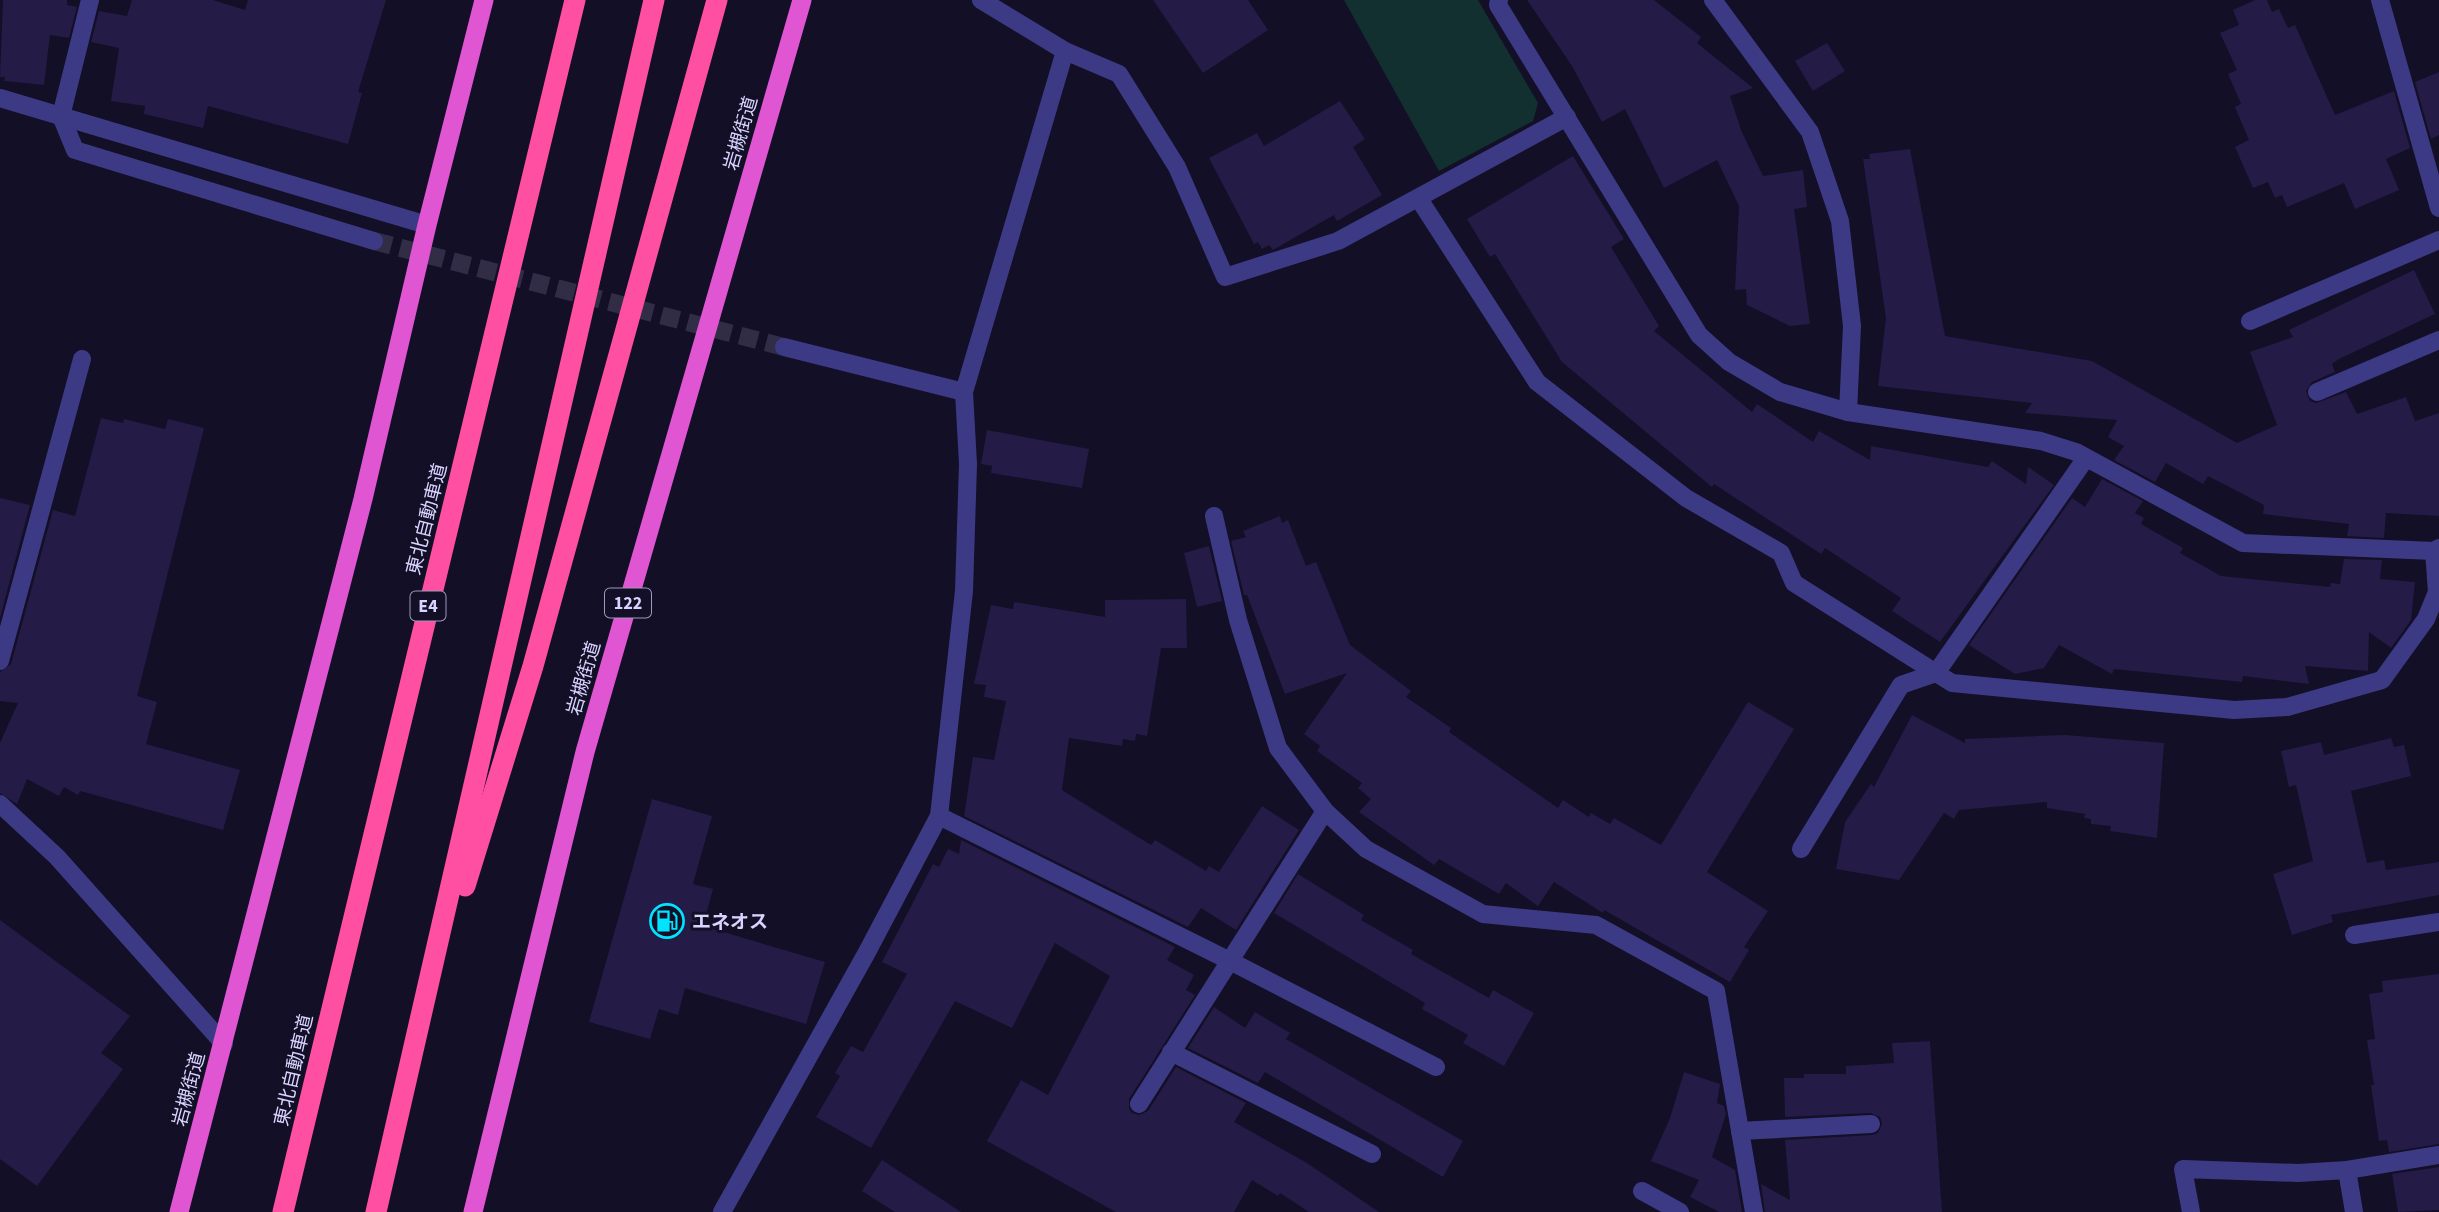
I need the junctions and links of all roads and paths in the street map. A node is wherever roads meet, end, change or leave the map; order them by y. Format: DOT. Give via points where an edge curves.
graph roads {
  1 [pos="90,0"];
  2 [pos="484,0"];
  3 [pos="575,0"];
  4 [pos="654,0"];
  5 [pos="717,0"];
  6 [pos="802,0"];
  7 [pos="981,0"];
  8 [pos="1499,0"];
  9 [pos="1713,0"];
  10 [pos="2380,0"];
  11 [pos="1065,51"];
  12 [pos="0,98"];
  13 [pos="61,116"];
  14 [pos="1567,117"];
  15 [pos="1419,199"];
  16 [pos="2439,208"];
  17 [pos="427,225"];
  18 [pos="2439,240"];
  19 [pos="374,241"];
  20 [pos="2250,321"];
  21 [pos="2439,340"];
  22 [pos="784,347"];
  23 [pos="82,359"];
  24 [pos="964,392"];
  25 [pos="2317,392"];
  26 [pos="1848,412"];
  27 [pos="2086,458"];
  28 [pos="1214,516"];
  29 [pos="2437,549"];
  30 [pos="0,661"];
  31 [pos="1936,673"];
  32 [pos="0,804"];
  33 [pos="1325,811"];
  34 [pos="939,816"];
  35 [pos="1801,849"];
  36 [pos="2439,922"];
  37 [pos="2354,935"];
  38 [pos="1230,961"];
  39 [pos="224,1044"];
  40 [pos="416,1045"];
  41 [pos="1171,1052"];
  42 [pos="1436,1067"];
  43 [pos="1139,1104"];
  44 [pos="1871,1124"];
  45 [pos="1740,1131"];
  46 [pos="1372,1154"];
  47 [pos="2439,1155"];
  48 [pos="2347,1170"];
  49 [pos="1642,1191"];
  50 [pos="178,1212"];
  51 [pos="283,1212"];
  52 [pos="376,1212"];
  53 [pos="473,1212"];
  54 [pos="722,1212"];
  55 [pos="1679,1212"];
  56 [pos="1754,1212"];
  57 [pos="2191,1212"];
  58 [pos="2354,1212"];
  1 -- 13 [label="street"];
  2 -- 17 [label="highway, 岩槻街道"];
  3 -- 51 [label="highway, 東北自動車道 / E4"];
  4 -- 40 [label="highway"];
  5 -- 40 [label="highway" via="533,666"];
  6 -- 53 [label="highway, 岩槻街道 / 122" via="585,752"];
  7 -- 11 [label="street"];
  8 -- 14 [label="street"];
  9 -- 26 [label="street" via="1810,132 1840,221 1852,326"];
  10 -- 16 [label="street"];
  11 -- 15 [label="street" via="1119,74 1177,167 1225,276 1338,241"];
  11 -- 24 [label="street"];
  12 -- 13 [label="street"];
  13 -- 17 [label="street"];
  13 -- 19 [label="street" via="75,150"];
  14 -- 15 [label="street"];
  14 -- 26 [label="street" via="1699,335 1729,362 1780,392"];
  15 -- 31 [label="street" via="1537,382 1686,498 1781,553 1794,583"];
  17 -- 39 [label="highway, 岩槻街道" via="363,499"];
  18 -- 20 [label="street"];
  21 -- 25 [label="street"];
  22 -- 24 [label="street"];
  23 -- 30 [label="street"];
  24 -- 34 [label="street" via="968,464 964,591"];
  26 -- 27 [label="street" via="2040,441"];
  27 -- 29 [label="street" via="2243,543"];
  27 -- 31 [label="street"];
  28 -- 33 [label="street" via="1238,620 1278,748"];
  29 -- 31 [label="street" via="2437,592 2426,619 2382,680 2287,707 2234,710 1952,683"];
  31 -- 35 [label="street" via="1901,685"];
  32 -- 39 [label="street" via="57,857"];
  33 -- 38 [label="street"];
  33 -- 45 [label="street" via="1366,849 1483,914 1596,925 1716,991"];
  34 -- 38 [label="street"];
  34 -- 54 [label="street"];
  36 -- 37 [label="street"];
  38 -- 41 [label="street"];
  38 -- 42 [label="street"];
  39 -- 50 [label="highway, 岩槻街道"];
  40 -- 52 [label="highway"];
  41 -- 43 [label="street"];
  41 -- 46 [label="street"];
  44 -- 45 [label="street"];
  45 -- 56 [label="street"];
  47 -- 48 [label="street"];
  48 -- 57 [label="street" via="2183,1169"];
  48 -- 58 [label="street"];
  49 -- 55 [label="street"];
}
